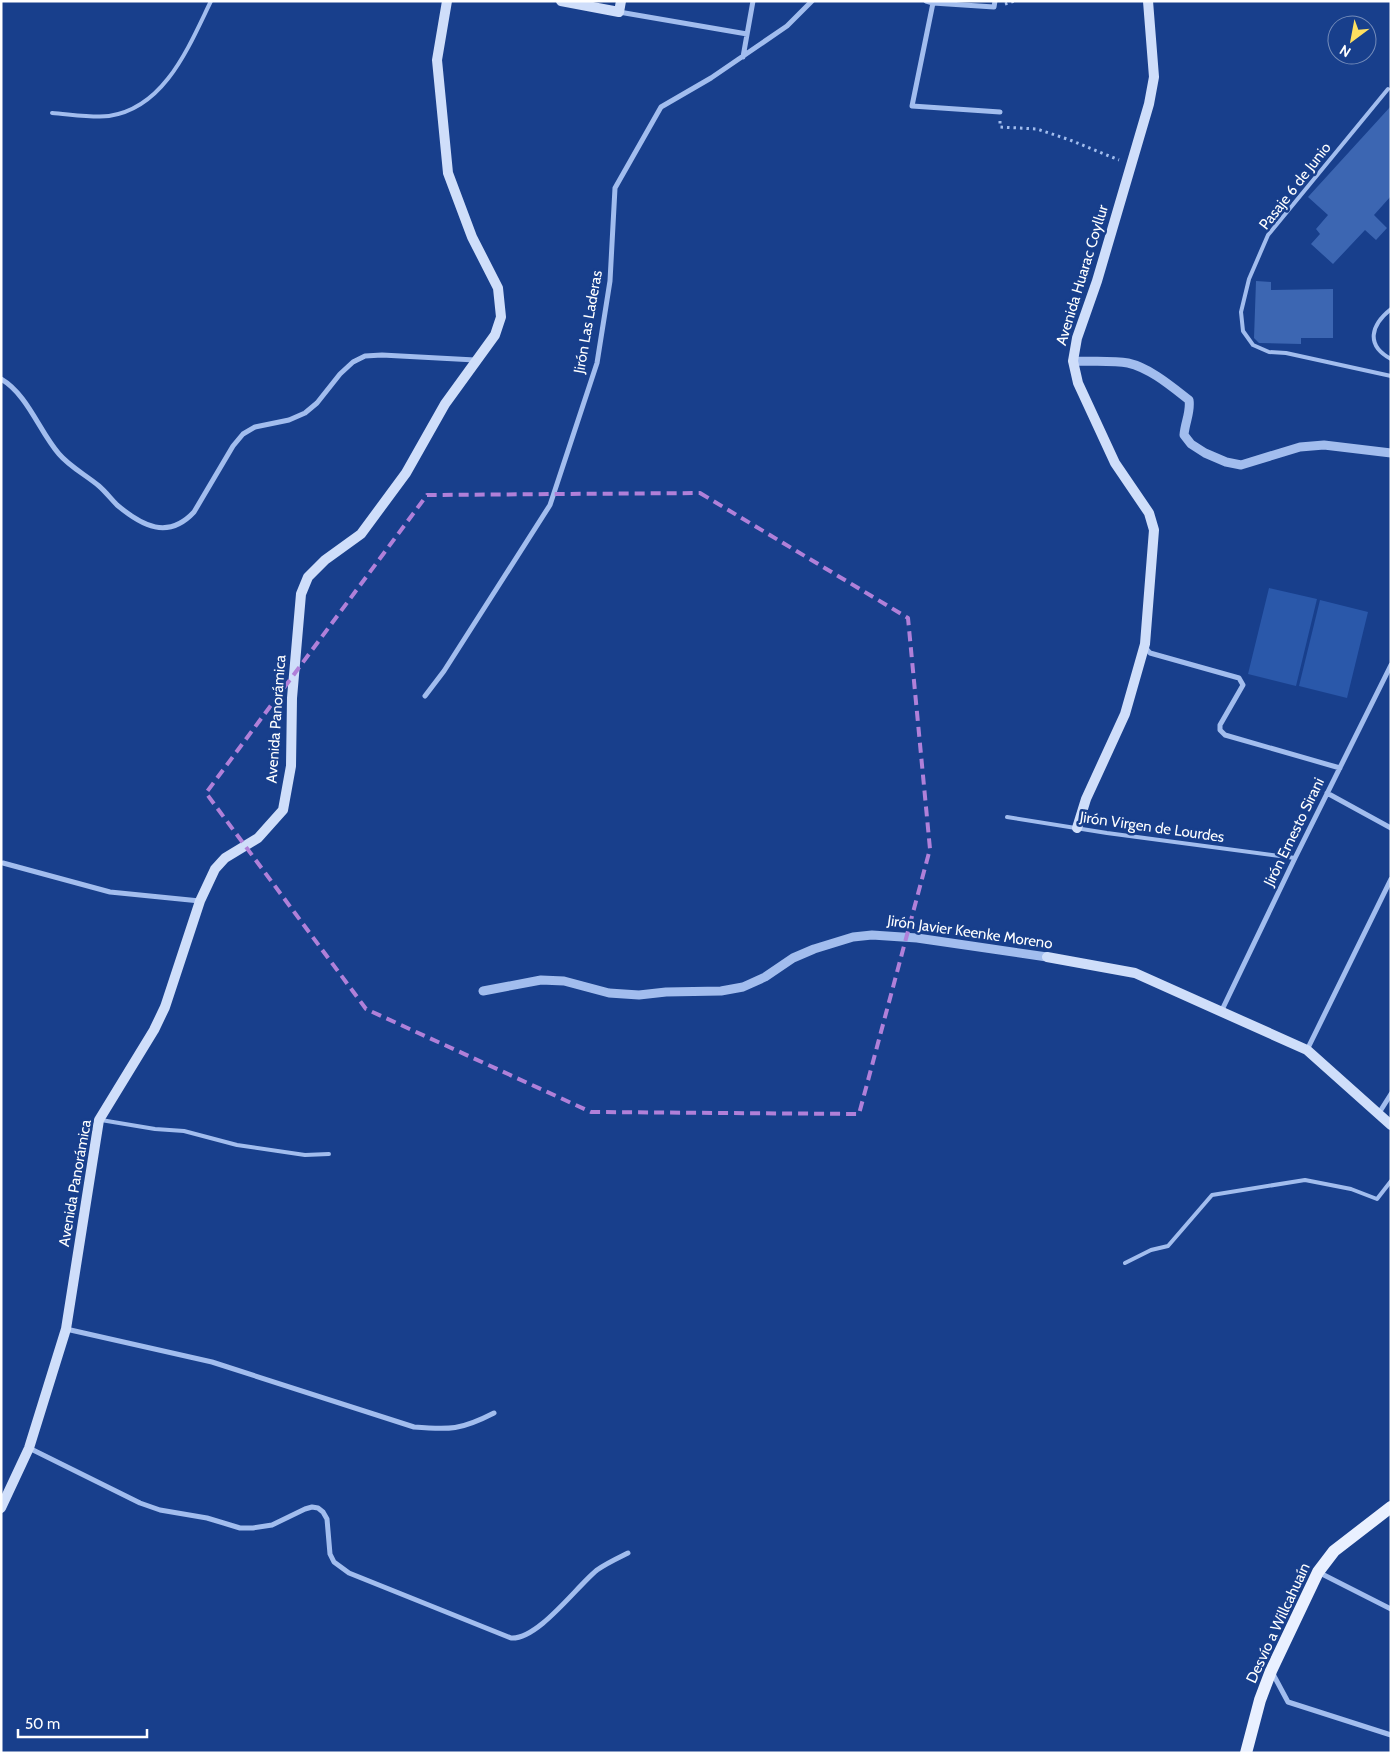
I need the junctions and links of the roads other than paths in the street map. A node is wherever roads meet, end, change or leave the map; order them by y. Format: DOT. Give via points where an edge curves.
graph roads {
  1 [pos="211,1"];
  2 [pos="447,1"];
  3 [pos="561,1"];
  4 [pos="752,1"];
  5 [pos="812,1"];
  6 [pos="926,1"];
  7 [pos="1148,1"];
  8 [pos="933,3"];
  9 [pos="995,4"];
  10 [pos="620,6"];
  11 [pos="747,34"];
  12 [pos="743,56"];
  13 [pos="1388,89"];
  14 [pos="1000,112"];
  15 [pos="52,113"];
  16 [pos="1391,309"];
  17 [pos="1391,359"];
  18 [pos="478,361"];
  19 [pos="1073,361"];
  20 [pos="1391,376"];
  21 [pos="1,379"];
  22 [pos="1391,453"];
  23 [pos="1145,644"];
  24 [pos="1391,665"];
  25 [pos="425,696"];
  26 [pos="1340,768"];
  27 [pos="1326,794"];
  28 [pos="1007,817"];
  29 [pos="1077,828"];
  30 [pos="1391,828"];
  31 [pos="1295,858"];
  32 [pos="3,863"];
  33 [pos="1391,879"];
  34 [pos="200,901"];
  35 [pos="1047,957"];
  36 [pos="483,991"];
  37 [pos="1222,1012"];
  38 [pos="1307,1050"];
  39 [pos="1391,1094"];
  40 [pos="1379,1113"];
  41 [pos="99,1120"];
  42 [pos="1391,1125"];
  43 [pos="329,1154"];
  44 [pos="1391,1181"];
  45 [pos="1125,1263"];
  46 [pos="66,1329"];
  47 [pos="494,1413"];
  48 [pos="29,1448"];
  49 [pos="1391,1507"];
  50 [pos="1,1508"];
  51 [pos="628,1553"];
  52 [pos="1318,1572"];
  53 [pos="1391,1609"];
  54 [pos="1271,1671"];
  55 [pos="1391,1735"];
  56 [pos="1246,1753"];
  1 -- 15 [label="lane" via="182,60 158,90 134,109 108,116"];
  2 -- 18 [label="main road, Avenida Panorámica" via="437,60 448,173 472,237 498,288 501,317 496,336"];
  3 -- 10 [label="main road"];
  4 -- 11 [label="street"];
  5 -- 12 [label="street, Jirón Las Laderas" via="787,26"];
  6 -- 8 [label="street"];
  7 -- 19 [label="main road, Avenida Huarac Coyllur" via="1154,77 1149,104 1077,338"];
  8 -- 9 [label="street"];
  8 -- 14 [label="street" via="912,106"];
  10 -- 11 [label="street"];
  11 -- 12 [label="street"];
  12 -- 25 [label="street, Jirón Las Laderas" via="660,108 615,188 610,281 597,363 550,505"];
  13 -- 20 [label="lane, Pasaje 6 de Junio" via="1268,235 1249,279 1241,312 1243,331 1253,345 1268,352"];
  16 -- 17 [label="lane" via="1382,316 1373,332 1373,340 1383,355"];
  18 -- 21 [label="street" via="382,355 365,356 353,362 318,403 305,413 255,427 243,434 194,512 185,521 171,527 156,528 139,522 60,455 23,400"];
  18 -- 34 [label="main road, Avenida Panorámica" via="445,404 406,473 361,534 308,577 301,594 292,698 291,766 283,810 258,838 225,858 215,869"];
  19 -- 22 [label="street" via="1127,363 1157,377 1189,400 1184,435 1191,444 1226,462 1241,465 1300,447 1324,445"];
  19 -- 23 [label="main road, Avenida Huarac Coyllur" via="1078,383 1115,463 1149,513 1154,530"];
  23 -- 26 [label="street" via="1150,653 1240,678 1244,685 1220,725 1225,735"];
  23 -- 29 [label="main road, Avenida Huarac Coyllur" via="1125,714 1086,799"];
  24 -- 26 [label="street, Jirón Ernesto Sirani"];
  26 -- 27 [label="street, Jirón Ernesto Sirani"];
  27 -- 30 [label="street"];
  27 -- 31 [label="street, Jirón Ernesto Sirani"];
  28 -- 29 [label="lane, Jirón Virgen de Lourdes"];
  29 -- 31 [label="lane, Jirón Virgen de Lourdes"];
  31 -- 37 [label="street, Jirón Ernesto Sirani"];
  32 -- 34 [label="street" via="110,892"];
  33 -- 38 [label="street"];
  34 -- 41 [label="main road, Avenida Panorámica" via="166,1007"];
  35 -- 36 [label="street, Jirón Javier Keenke Moreno" via="917,938 872,935 853,937 814,949 743,987 720,991 639,995 609,993 564,981 541,980"];
  35 -- 37 [label="main road, Jirón Javier Keenke Moreno" via="1130,971"];
  37 -- 38 [label="main road, Jirón Javier Keenke Moreno"];
  38 -- 40 [label="main road, Jirón Javier Keenke Moreno"];
  39 -- 40 [label="street"];
  40 -- 42 [label="main road, Jirón Javier Keenke Moreno"];
  41 -- 43 [label="lane" via="184,1130 237,1144 305,1155"];
  41 -- 46 [label="main road, Avenida Panorámica"];
  44 -- 45 [label="lane" via="1377,1199 1351,1189 1305,1180 1212,1195 1168,1246 1151,1250"];
  46 -- 47 [label="street" via="212,1362 414,1427 456,1428 473,1424"];
  46 -- 48 [label="main road, Avenida Panorámica"];
  48 -- 50 [label="main road, Avenida Panorámica"];
  48 -- 51 [label="street" via="140,1503 240,1528 272,1524 305,1509 318,1508 327,1520 330,1554 340,1567 511,1638 518,1639 531,1633 597,1570"];
  49 -- 52 [label="main road, Desvío a Willcahuaín" via="1334,1551"];
  52 -- 53 [label="street"];
  52 -- 54 [label="main road, Desvío a Willcahuaín"];
  54 -- 55 [label="street" via="1288,1702"];
  54 -- 56 [label="main road, Desvío a Willcahuaín"];
}
